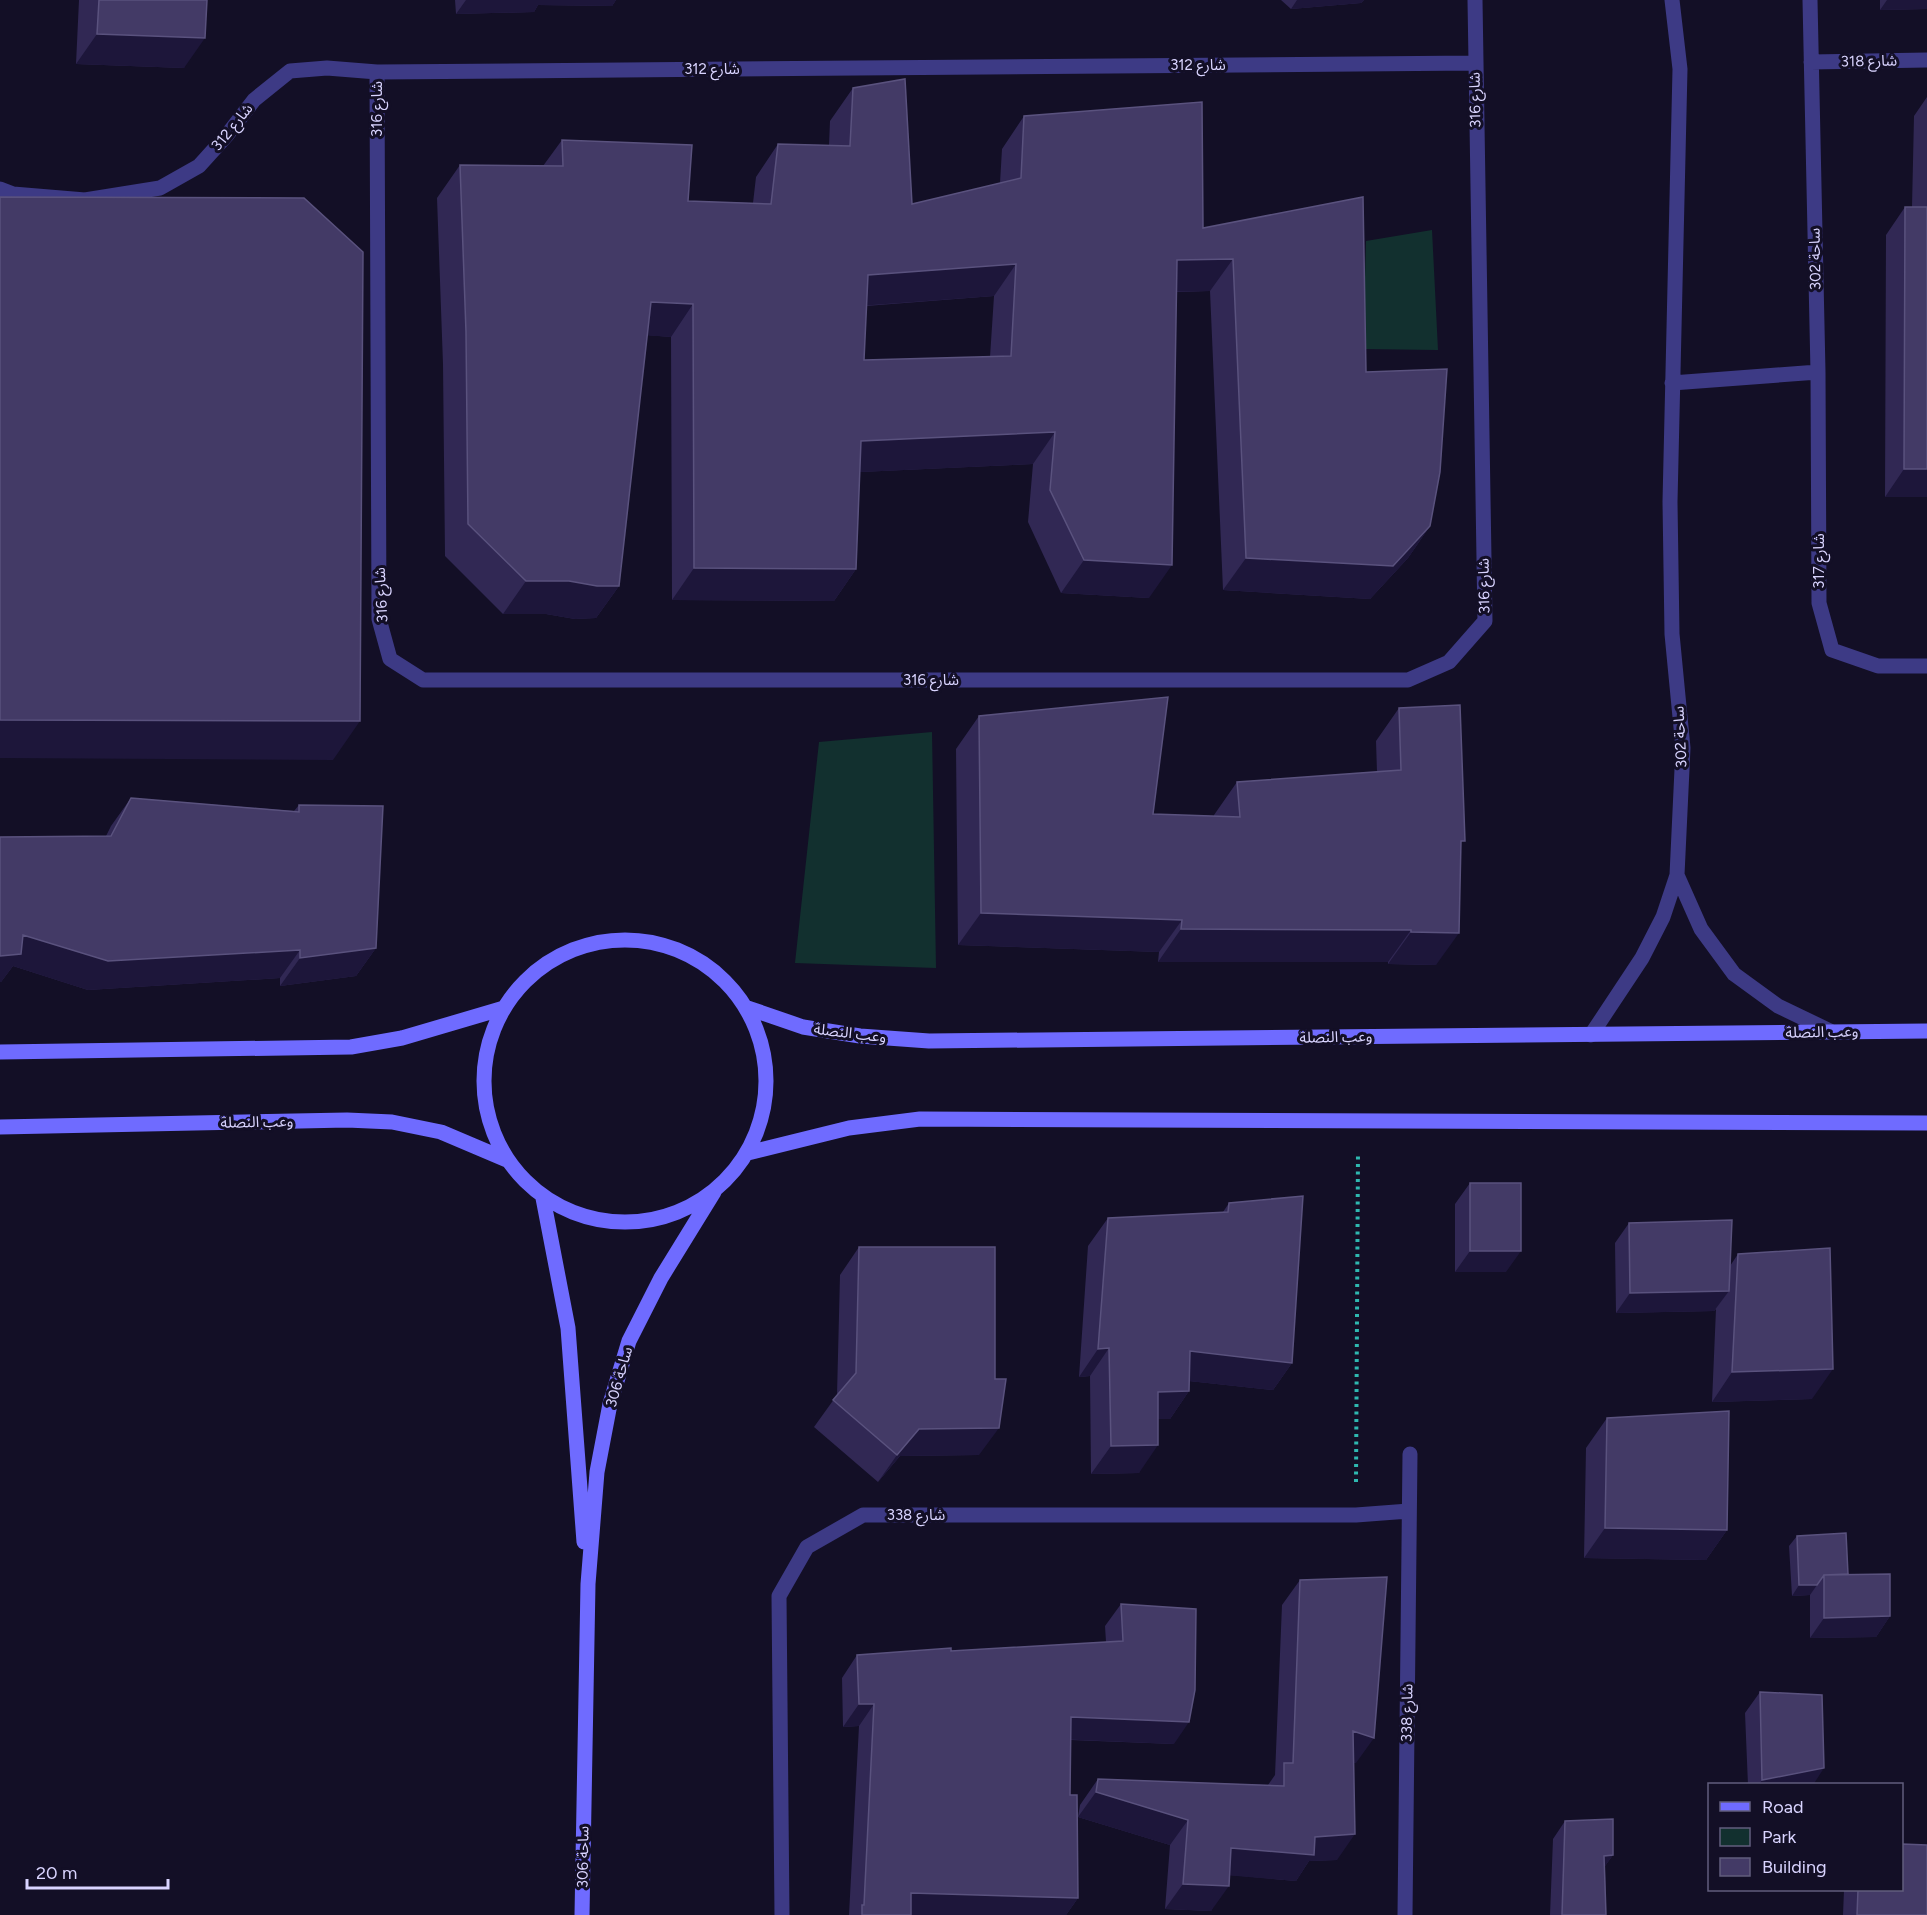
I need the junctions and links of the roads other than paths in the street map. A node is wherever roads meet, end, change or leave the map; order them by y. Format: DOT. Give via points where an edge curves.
graph roads {
  1 [pos="1475,0"];
  2 [pos="1672,0"];
  3 [pos="1810,0"];
  4 [pos="1927,60"];
  5 [pos="1811,62"];
  6 [pos="1474,63"];
  7 [pos="377,72"];
  8 [pos="0,189"];
  9 [pos="1818,372"];
  10 [pos="1672,383"];
  11 [pos="1927,666"];
  12 [pos="1677,875"];
  13 [pos="504,1008"];
  14 [pos="748,1008"];
  15 [pos="1830,1031"];
  16 [pos="1927,1031"];
  17 [pos="1591,1035"];
  18 [pos="0,1052"];
  19 [pos="1927,1123"];
  20 [pos="0,1127"];
  21 [pos="748,1153"];
  22 [pos="507,1160"];
  23 [pos="715,1191"];
  24 [pos="543,1198"];
  25 [pos="1410,1454"];
  26 [pos="1409,1511"];
  27 [pos="588,1584"];
  28 [pos="582,1915"];
  29 [pos="782,1915"];
  30 [pos="1405,1915"];
  1 -- 6 [label="street"];
  2 -- 10 [label="street, ساحة 302" via="1680,69"];
  3 -- 5 [label="street, ساحة 302"];
  4 -- 5 [label="street, شارع 318"];
  5 -- 9 [label="street, ساحة 302"];
  6 -- 7 [label="street, شارع 312"];
  6 -- 7 [label="street, شارع 316" via="1485,621 1449,662 1408,681 423,680 390,659 379,619"];
  7 -- 8 [label="street, شارع 312" via="327,68 290,71 254,100 200,166 160,188 85,200 12,194"];
  9 -- 10 [label="street"];
  9 -- 11 [label="street, شارع 317" via="1820,603 1832,650 1878,666"];
  10 -- 12 [label="street, ساحة 302" via="1672,634 1683,748"];
  12 -- 15 [label="street, ساحة 302" via="1701,929 1734,974 1778,1006"];
  12 -- 17 [label="street, ساحة 302" via="1663,917 1642,958"];
  13 -- 14 [label="street" via="544,965 578,946 626,938 675,946 717,971"];
  13 -- 18 [label="street" via="402,1038 351,1047"];
  13 -- 22 [label="street" via="488,1045 483,1084 490,1124"];
  14 -- 17 [label="street, وعب النصلة" via="803,1027 929,1041"];
  14 -- 21 [label="street" via="765,1054 766,1106"];
  15 -- 16 [label="street, وعب النصلة"];
  15 -- 17 [label="street, وعب النصلة"];
  19 -- 21 [label="street" via="920,1119 849,1128"];
  20 -- 22 [label="street, وعب النصلة" via="392,1122 441,1132"];
  21 -- 23 [label="street"];
  22 -- 24 [label="street"];
  23 -- 24 [label="street" via="676,1214 631,1223 585,1218"];
  23 -- 27 [label="street, ساحة 306" via="661,1278 629,1341 610,1404 597,1472"];
  24 -- 27 [label="street, ساحة 306" via="568,1328"];
  25 -- 26 [label="street, شارع 338"];
  26 -- 29 [label="street, شارع 338" via="1356,1515 863,1515 807,1547 779,1596"];
  26 -- 30 [label="street, شارع 338"];
  27 -- 28 [label="street, ساحة 306"];
}
